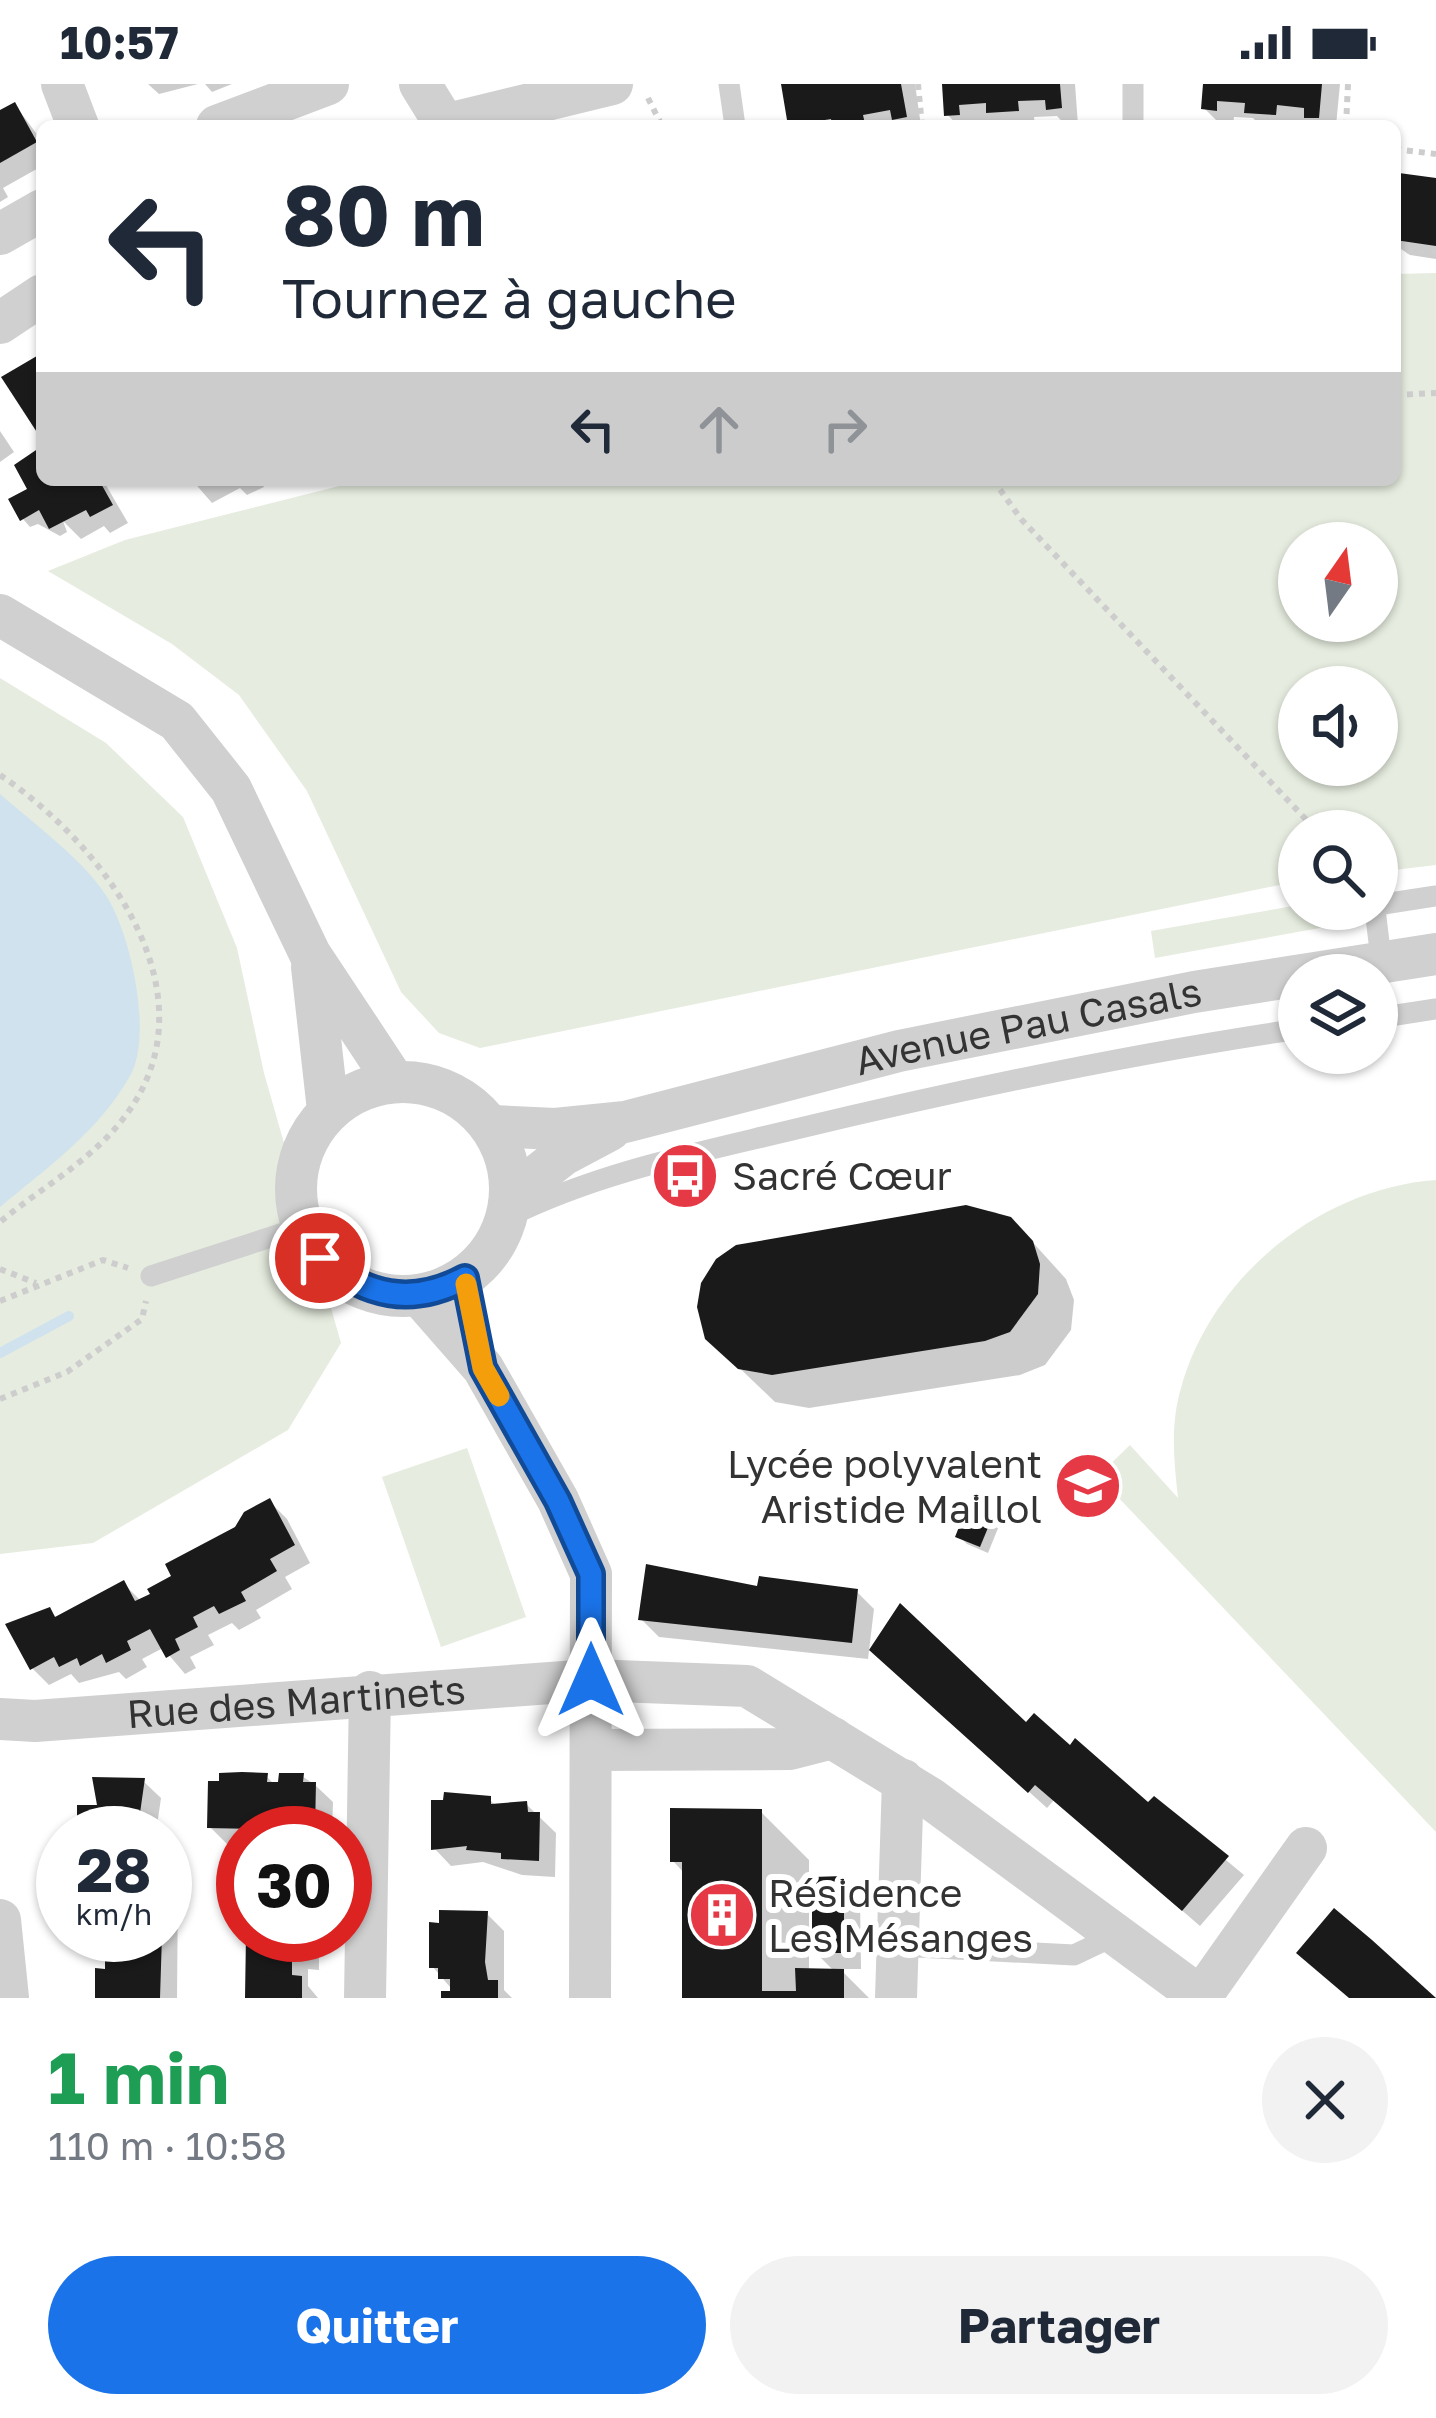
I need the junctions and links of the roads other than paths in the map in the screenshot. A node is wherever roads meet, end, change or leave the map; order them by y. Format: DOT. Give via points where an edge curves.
graph roads {
  1 [pos="62,84"];
  2 [pos="328,84"];
  3 [pos="421,84"];
  4 [pos="613,84"];
  5 [pos="729,84"];
  6 [pos="1133,84"];
  7 [pos="76,120"];
  8 [pos="234,120"];
  9 [pos="441,120"];
  10 [pos="468,120"];
  11 [pos="734,120"];
  12 [pos="1133,120"];
  13 [pos="36,213"];
  14 [pos="0,234"];
  15 [pos="36,299"];
  16 [pos="0,322"];
  17 [pos="0,615"];
  18 [pos="1436,896"];
  19 [pos="1398,903"];
  20 [pos="310,954"];
  21 [pos="1436,954"];
  22 [pos="1398,958"];
  23 [pos="1278,979"];
  24 [pos="1436,1009"];
  25 [pos="1398,1015"];
  26 [pos="1278,1032"];
  27 [pos="394,1081"];
  28 [pos="328,1110"];
  29 [pos="626,1122"];
  30 [pos="491,1126"];
  31 [pos="509,1206"];
  32 [pos="302,1227"];
  33 [pos="151,1276"];
  34 [pos="465,1278"];
  35 [pos="420,1296"];
  36 [pos="483,1368"];
  37 [pos="591,1680"];
  38 [pos="370,1692"];
  39 [pos="0,1719"];
  40 [pos="833,1738"];
  41 [pos="591,1750"];
  42 [pos="903,1780"];
  43 [pos="1306,1848"];
  44 [pos="1116,1935"];
  45 [pos="897,1946"];
  46 [pos="365,1998"];
  47 [pos="590,1998"];
  48 [pos="896,1998"];
  49 [pos="1200,1998"];
  1 -- 7 [label="street"];
  2 -- 8 [label="street"];
  3 -- 9 [label="street"];
  4 -- 10 [label="street"];
  5 -- 11 [label="lane"];
  6 -- 12 [label="lane"];
  13 -- 14 [label="street"];
  15 -- 16 [label="street"];
  17 -- 20 [label="street" via="177,721 231,789"];
  18 -- 19 [label="lane"];
  20 -- 27 [label="street"];
  20 -- 28 [label="street"];
  21 -- 22 [label="street, Avenue Pau Casals"];
  23 -- 29 [label="street, Avenue Pau Casals" via="899,1051"];
  24 -- 25 [label="lane"];
  26 -- 31 [label="lane, Avenue Pau Casals" via="904,1103"];
  27 -- 28 [label="street" via="358,1090"];
  27 -- 30 [label="street" via="453,1093"];
  28 -- 32 [label="street" via="298,1165"];
  29 -- 30 [label="street, Avenue Pau Casals"];
  29 -- 31 [label="street, Avenue Pau Casals" via="563,1155"];
  30 -- 31 [label="street" via="508,1159"];
  31 -- 34 [label="street" via="498,1241"];
  32 -- 33 [label="lane"];
  32 -- 35 [label="street" via="320,1258 349,1282 383,1295"];
  34 -- 35 [label="street"];
  34 -- 36 [label="street"];
  35 -- 36 [label="street"];
  36 -- 37 [label="street" via="591,1574"];
  37 -- 38 [label="street, Rue des Martinets"];
  37 -- 40 [label="street, Rue des Martinets" via="747,1686"];
  37 -- 41 [label="street"];
  38 -- 39 [label="street, Rue des Martinets"];
  38 -- 46 [label="street"];
  40 -- 41 [label="street" via="790,1749"];
  40 -- 42 [label="street, Rue des Martinets"];
  41 -- 47 [label="street"];
  42 -- 44 [label="street, Rue des Martinets"];
  42 -- 45 [label="street"];
  43 -- 49 [label="street"];
  44 -- 45 [label="lane" via="1074,1955"];
  44 -- 49 [label="street, Rue des Martinets"];
  45 -- 48 [label="street"];
}
